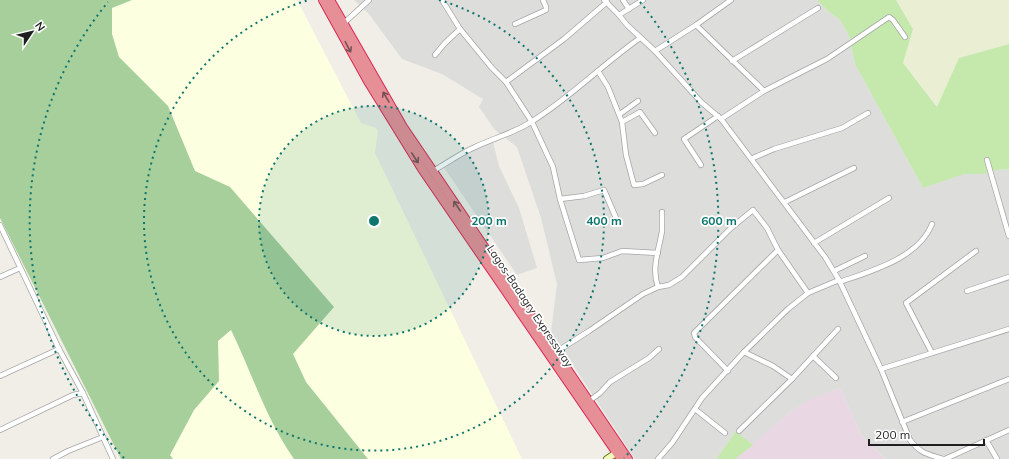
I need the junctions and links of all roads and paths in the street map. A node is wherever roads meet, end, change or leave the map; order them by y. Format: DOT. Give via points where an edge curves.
graph roads {
  1 [pos="323,0"];
  2 [pos="330,0"];
  3 [pos="369,0"];
  4 [pos="442,0"];
  5 [pos="543,0"];
  6 [pos="623,0"];
  7 [pos="642,0"];
  8 [pos="732,0"];
  9 [pos="605,1"];
  10 [pos="818,8"];
  11 [pos="629,9"];
  12 [pos="619,14"];
  13 [pos="343,24"];
  14 [pos="515,24"];
  15 [pos="696,25"];
  16 [pos="460,29"];
  17 [pos="905,37"];
  18 [pos="640,38"];
  19 [pos="654,51"];
  20 [pos="435,55"];
  21 [pos="732,61"];
  22 [pos="598,71"];
  23 [pos="506,82"];
  24 [pos="764,91"];
  25 [pos="638,101"];
  26 [pos="868,113"];
  27 [pos="620,114"];
  28 [pos="720,117"];
  29 [pos="532,122"];
  30 [pos="622,122"];
  31 [pos="655,133"];
  32 [pos="752,158"];
  33 [pos="987,160"];
  34 [pos="701,165"];
  35 [pos="854,168"];
  36 [pos="433,171"];
  37 [pos="662,175"];
  38 [pos="888,198"];
  39 [pos="560,199"];
  40 [pos="785,202"];
  41 [pos="662,212"];
  42 [pos="616,218"];
  43 [pos="932,224"];
  44 [pos="0,225"];
  45 [pos="1009,236"];
  46 [pos="814,243"];
  47 [pos="778,250"];
  48 [pos="976,251"];
  49 [pos="658,253"];
  50 [pos="865,256"];
  51 [pos="20,268"];
  52 [pos="834,271"];
  53 [pos="0,277"];
  54 [pos="1009,278"];
  55 [pos="840,281"];
  56 [pos="658,286"];
  57 [pos="967,291"];
  58 [pos="808,293"];
  59 [pos="838,329"];
  60 [pos="1009,329"];
  61 [pos="59,348"];
  62 [pos="659,350"];
  63 [pos="556,352"];
  64 [pos="744,352"];
  65 [pos="932,353"];
  66 [pos="813,356"];
  67 [pos="881,369"];
  68 [pos="728,371"];
  69 [pos="0,376"];
  70 [pos="792,378"];
  71 [pos="836,378"];
  72 [pos="1009,379"];
  73 [pos="83,393"];
  74 [pos="589,401"];
  75 [pos="695,409"];
  76 [pos="902,422"];
  77 [pos="0,430"];
  78 [pos="739,430"];
  79 [pos="1009,430"];
  80 [pos="726,433"];
  81 [pos="103,438"];
  82 [pos="986,440"];
  83 [pos="618,457"];
  84 [pos="53,459"];
  85 [pos="113,459"];
  86 [pos="607,459"];
  87 [pos="628,459"];
  88 [pos="658,459"];
  89 [pos="944,459"];
  90 [pos="997,459"];
  1 -- 83 [label="highway, Lagos-Badagry Expressway, one-way" via="354,59 418,163"];
  2 -- 13 [label="highway, Lagos-Badagry Expressway"];
  3 -- 13 [label="street"];
  4 -- 16 [label="street"];
  5 -- 14 [label="street" via="546,10"];
  6 -- 11 [label="street"];
  7 -- 11 [label="street"];
  8 -- 15 [label="street"];
  9 -- 12 [label="street"];
  9 -- 23 [label="street" via="564,39"];
  10 -- 21 [label="street"];
  11 -- 12 [label="street"];
  12 -- 18 [label="street"];
  36 -- 13 [label="highway, Lagos-Badagry Expressway, one-way"];
  15 -- 19 [label="street"];
  15 -- 21 [label="street"];
  16 -- 20 [label="street"];
  16 -- 23 [label="street"];
  17 -- 24 [label="street" via="889,17 827,59"];
  18 -- 19 [label="street"];
  18 -- 22 [label="street"];
  19 -- 28 [label="street" via="696,96"];
  21 -- 24 [label="street"];
  22 -- 27 [label="street"];
  22 -- 29 [label="street"];
  23 -- 29 [label="street"];
  24 -- 28 [label="street"];
  25 -- 27 [label="street"];
  26 -- 32 [label="street" via="842,128 774,148"];
  27 -- 30 [label="street"];
  28 -- 32 [label="street"];
  28 -- 34 [label="street" via="684,139"];
  29 -- 36 [label="street" via="475,147"];
  29 -- 39 [label="street" via="553,167"];
  30 -- 31 [label="street" via="640,112"];
  30 -- 37 [label="street" via="626,155 634,184 643,184"];
  32 -- 40 [label="street"];
  33 -- 45 [label="street"];
  35 -- 40 [label="street"];
  63 -- 36 [label="highway, Lagos-Badagry Expressway, one-way"];
  38 -- 46 [label="street"];
  39 -- 42 [label="street" via="604,190"];
  39 -- 49 [label="street" via="578,259 603,258 622,251"];
  40 -- 46 [label="street"];
  41 -- 49 [label="street"];
  43 -- 55 [label="street" via="925,239 903,255 864,274"];
  44 -- 51 [label="street"];
  46 -- 52 [label="street"];
  47 -- 56 [label="street" via="767,228 753,210 682,277 669,285"];
  47 -- 58 [label="street"];
  47 -- 68 [label="street" via="694,333"];
  48 -- 65 [label="street" via="906,302"];
  49 -- 56 [label="street" via="654,275"];
  50 -- 52 [label="street"];
  51 -- 53 [label="street"];
  51 -- 61 [label="street"];
  52 -- 55 [label="street"];
  54 -- 57 [label="street"];
  55 -- 58 [label="street"];
  55 -- 67 [label="street"];
  56 -- 63 [label="street"];
  58 -- 64 [label="street"];
  59 -- 66 [label="street"];
  60 -- 65 [label="street"];
  61 -- 69 [label="street"];
  61 -- 73 [label="street"];
  62 -- 74 [label="street" via="610,382 600,394"];
  63 -- 74 [label="highway, Lagos-Badagry Expressway"];
  64 -- 68 [label="street"];
  64 -- 70 [label="street"];
  65 -- 67 [label="street"];
  66 -- 70 [label="street"];
  66 -- 71 [label="street"];
  67 -- 76 [label="street"];
  68 -- 75 [label="street"];
  70 -- 78 [label="street"];
  72 -- 76 [label="street"];
  73 -- 77 [label="street" via="73,395"];
  73 -- 81 [label="street"];
  74 -- 87 [label="highway, Lagos-Badagry Expressway"];
  75 -- 80 [label="street"];
  75 -- 88 [label="street"];
  76 -- 89 [label="street" via="905,432 917,448 929,456"];
  79 -- 82 [label="street"];
  81 -- 84 [label="street"];
  81 -- 85 [label="street"];
  82 -- 89 [label="street"];
  82 -- 90 [label="street"];
  83 -- 86 [label="main road"];
}
